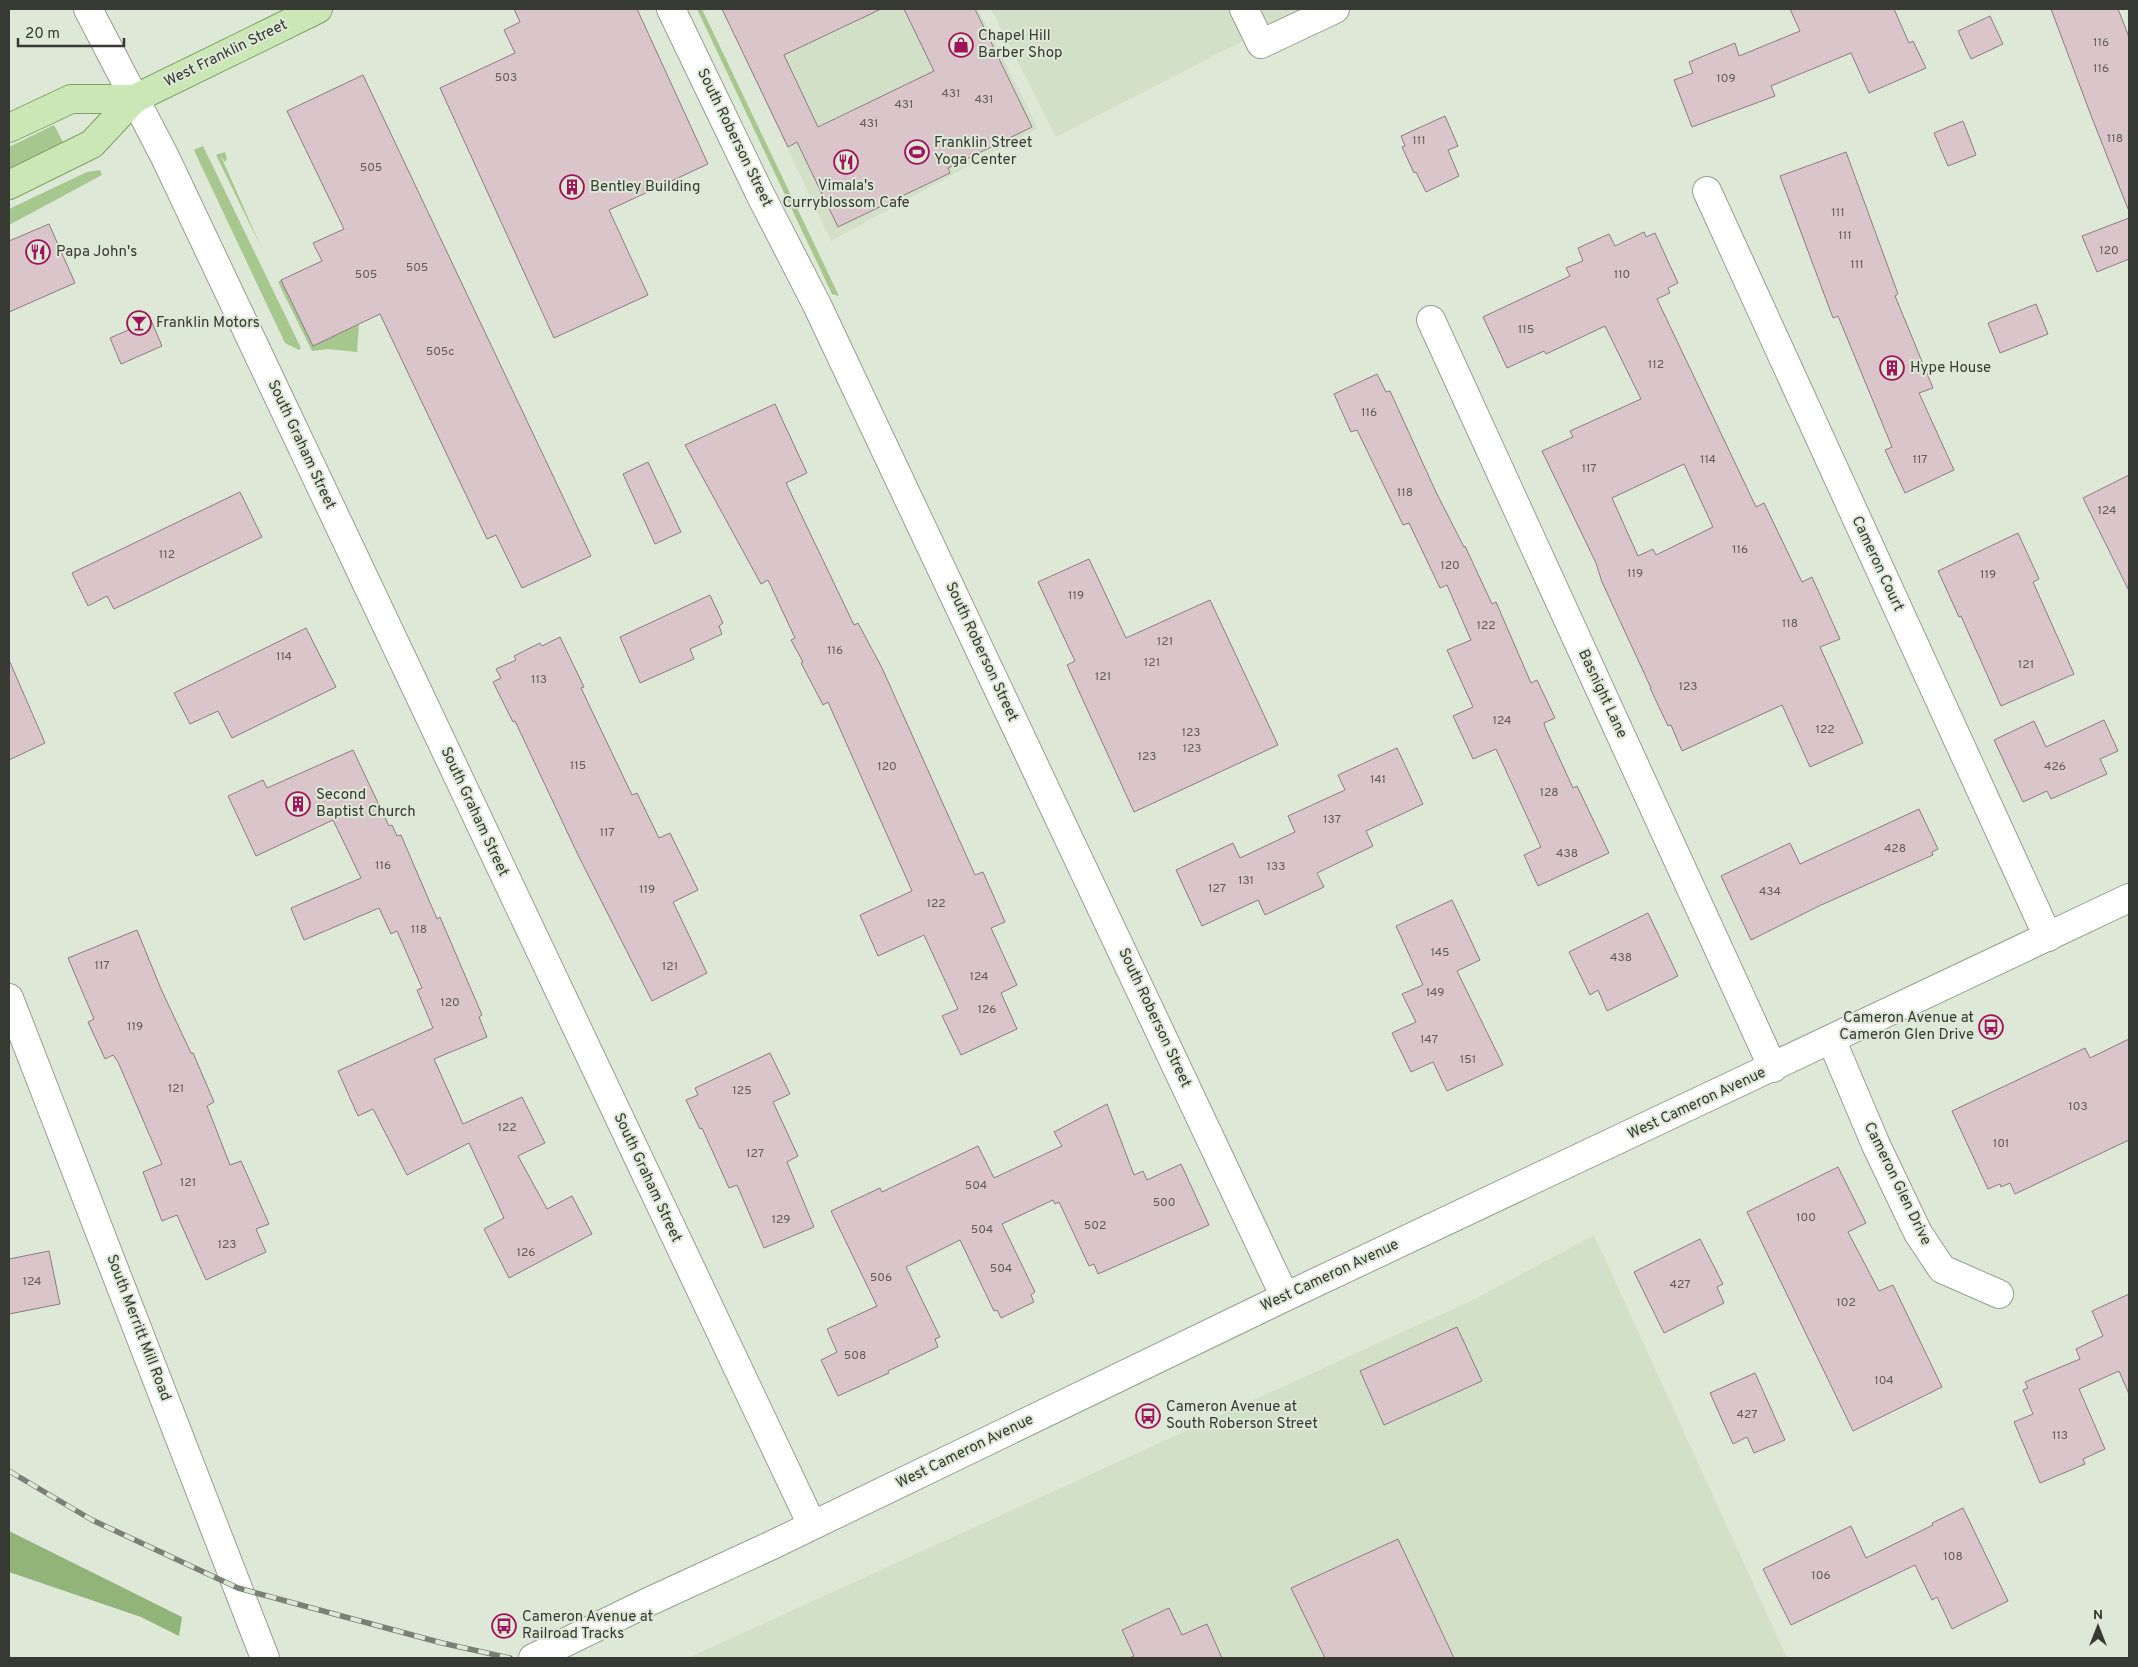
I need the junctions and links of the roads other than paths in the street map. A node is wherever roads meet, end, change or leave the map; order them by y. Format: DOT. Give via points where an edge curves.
graph roads {
  1 [pos="88,9"];
  2 [pos="318,9"];
  3 [pos="671,9"];
  4 [pos="1244,9"];
  5 [pos="1335,9"];
  6 [pos="134,99"];
  7 [pos="9,128"];
  8 [pos="9,184"];
  9 [pos="1707,191"];
  10 [pos="1431,320"];
  11 [pos="2129,898"];
  12 [pos="2048,937"];
  13 [pos="9,998"];
  14 [pos="1832,1041"];
  15 [pos="1773,1068"];
  16 [pos="1999,1294"];
  17 [pos="1285,1297"];
  18 [pos="812,1526"];
  19 [pos="266,1658"];
  20 [pos="533,1658"];
  1 -- 6 [label="street, South Graham Street"];
  2 -- 6 [label="main road, West Franklin Street"];
  3 -- 17 [label="street, South Roberson Street" via="817,305"];
  4 -- 5 [label="street" via="1261,44"];
  6 -- 7 [label="main road, West Franklin Street" via="71,99"];
  6 -- 8 [label="main road, West Franklin Street" via="92,144"];
  6 -- 18 [label="street, South Graham Street" via="173,175"];
  9 -- 12 [label="street, Cameron Court"];
  10 -- 15 [label="street, Basnight Lane"];
  11 -- 12 [label="street, West Cameron Avenue"];
  12 -- 14 [label="street, West Cameron Avenue"];
  13 -- 19 [label="street, South Merritt Mill Road"];
  14 -- 15 [label="street, West Cameron Avenue"];
  14 -- 16 [label="street, Cameron Glen Drive" via="1918,1233 1942,1269"];
  15 -- 17 [label="street, West Cameron Avenue"];
  17 -- 18 [label="street, West Cameron Avenue"];
  18 -- 20 [label="street, West Cameron Avenue"];
}
